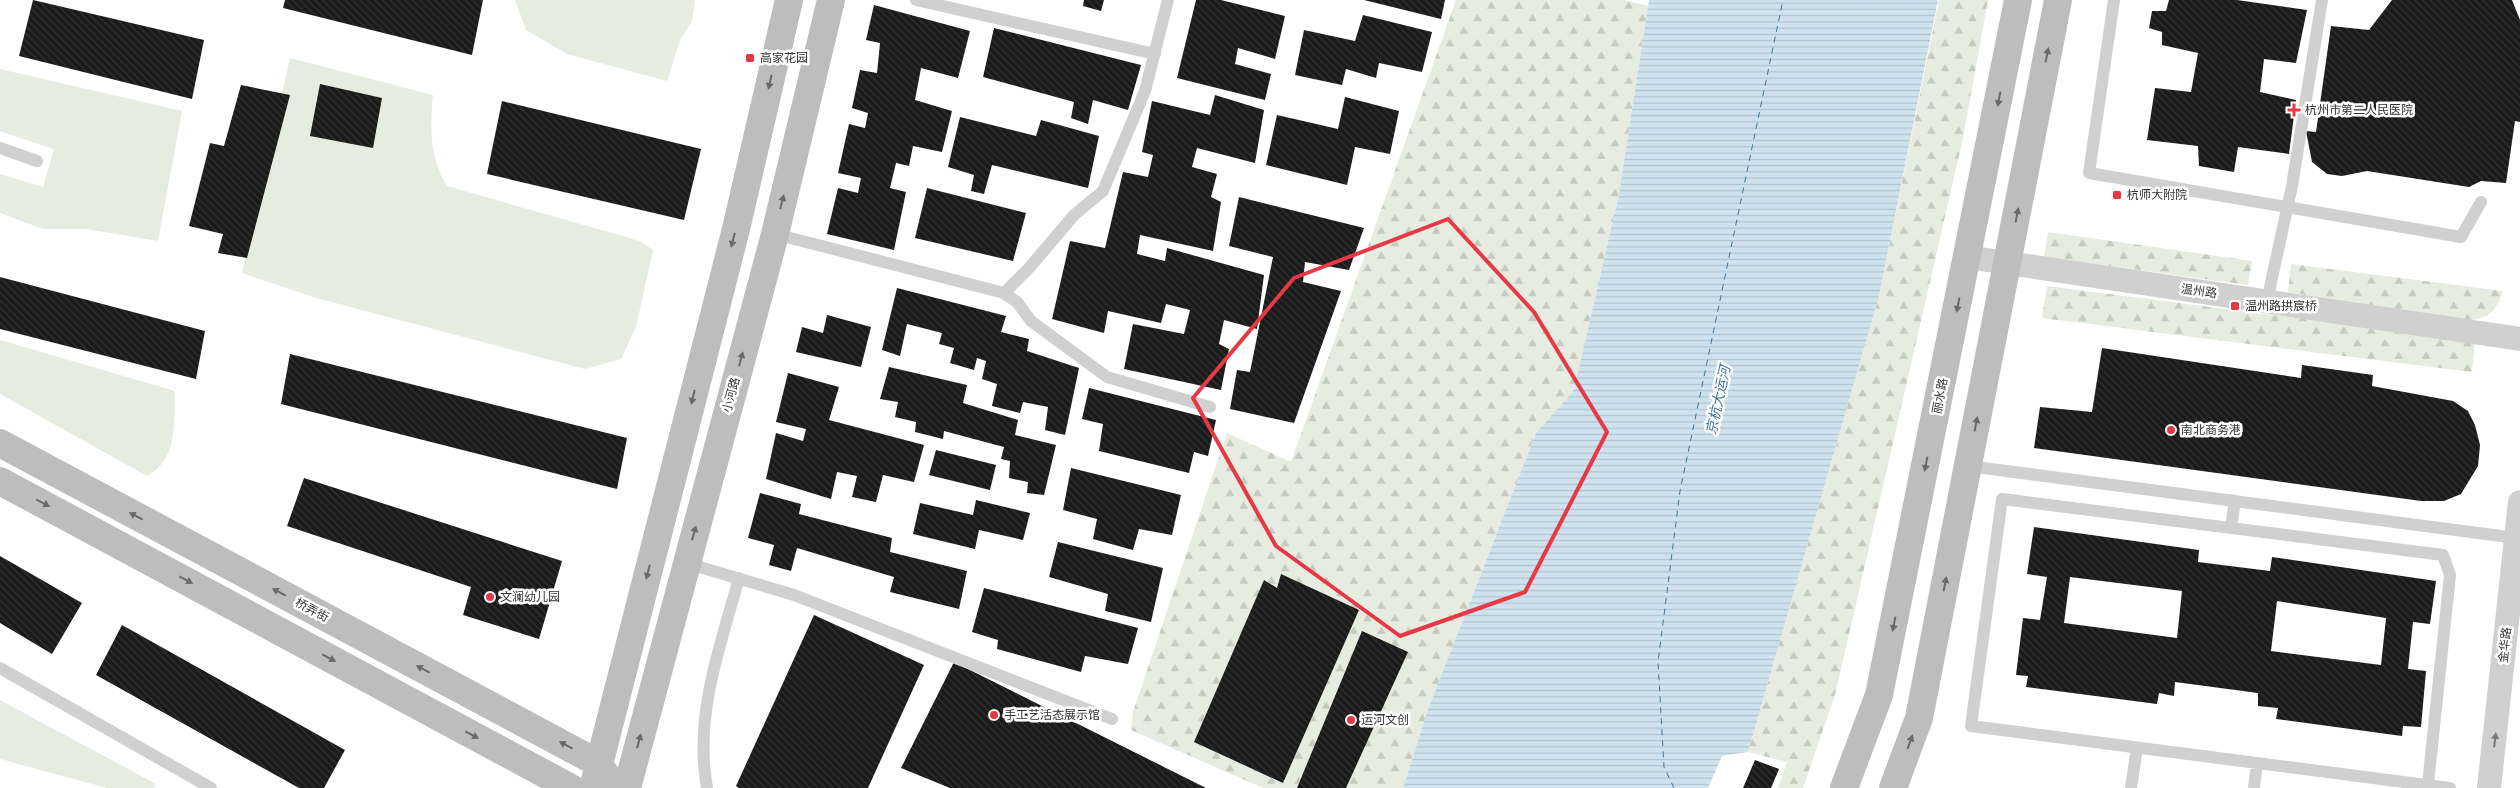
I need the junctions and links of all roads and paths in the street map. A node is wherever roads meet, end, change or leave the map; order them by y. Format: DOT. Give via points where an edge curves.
graph roads {
  1 [pos="789,0"];
  2 [pos="832,0"];
  3 [pos="916,0"];
  4 [pos="1168,0"];
  5 [pos="2018,0"];
  6 [pos="2058,0"];
  7 [pos="2114,0"];
  8 [pos="2322,0"];
  9 [pos="1155,54"];
  10 [pos="0,148"];
  11 [pos="37,161"];
  12 [pos="2481,202"];
  13 [pos="2287,208"];
  14 [pos="775,234"];
  15 [pos="1967,257"];
  16 [pos="2007,262"];
  17 [pos="1004,293"];
  18 [pos="2267,301"];
  19 [pos="2520,338"];
  20 [pos="1210,407"];
  21 [pos="0,443"];
  22 [pos="1968,466"];
  23 [pos="0,481"];
  24 [pos="2235,501"];
  25 [pos="2520,502"];
  26 [pos="2230,528"];
  27 [pos="2516,538"];
  28 [pos="686,562"];
  29 [pos="739,578"];
  30 [pos="0,668"];
  31 [pos="1112,719"];
  32 [pos="2137,748"];
  33 [pos="2256,763"];
  34 [pos="596,775"];
  35 [pos="2428,784"];
  36 [pos="211,788"];
  37 [pos="571,788"];
  38 [pos="614,788"];
  39 [pos="627,788"];
  40 [pos="707,788"];
  41 [pos="1844,788"];
  42 [pos="1893,788"];
  43 [pos="2131,788"];
  44 [pos="2254,788"];
  45 [pos="2450,788"];
  46 [pos="2489,788"];
  1 -- 34 [label="main road, one-way" via="736,229"];
  14 -- 2 [label="main road, 小河路, one-way"];
  3 -- 9 [label="lane"];
  4 -- 9 [label="lane"];
  5 -- 15 [label="main road, 丽水路, one-way"];
  16 -- 6 [label="main road, one-way"];
  7 -- 13 [label="lane" via="2089,173"];
  8 -- 13 [label="lane"];
  9 -- 17 [label="lane" via="1145,91 1103,191 1074,215"];
  10 -- 11 [label="lane"];
  12 -- 13 [label="lane" via="2461,236"];
  13 -- 18 [label="lane"];
  14 -- 17 [label="lane"];
  28 -- 14 [label="main road, 小河路, one-way"];
  15 -- 16 [label="street, 温州路"];
  15 -- 41 [label="main road, 丽水路, one-way" via="1879,695"];
  16 -- 18 [label="street, 温州路"];
  22 -- 16 [label="main road, one-way"];
  17 -- 20 [label="lane" via="1017,302 1031,321 1108,377"];
  18 -- 19 [label="street, 温州路"];
  34 -- 21 [label="main road, 桥弄街, one-way"];
  22 -- 24 [label="lane"];
  42 -- 22 [label="main road, one-way" via="1918,718"];
  23 -- 37 [label="main road, one-way"];
  24 -- 26 [label="lane"];
  24 -- 27 [label="lane"];
  25 -- 27 [label="street, 金华路"];
  26 -- 32 [label="lane" via="2002,498 1971,726"];
  26 -- 35 [label="lane" via="2443,555 2450,575"];
  46 -- 27 [label="street, 金华路, one-way"];
  28 -- 29 [label="lane"];
  39 -- 28 [label="main road, 小河路, one-way"];
  29 -- 31 [label="lane" via="794,595"];
  29 -- 40 [label="lane" via="706,700 702,736"];
  30 -- 36 [label="lane"];
  32 -- 33 [label="lane"];
  32 -- 43 [label="lane"];
  33 -- 35 [label="lane"];
  33 -- 44 [label="lane"];
  34 -- 38 [label="main road, 桥弄街"];
  35 -- 45 [label="lane"];
}
